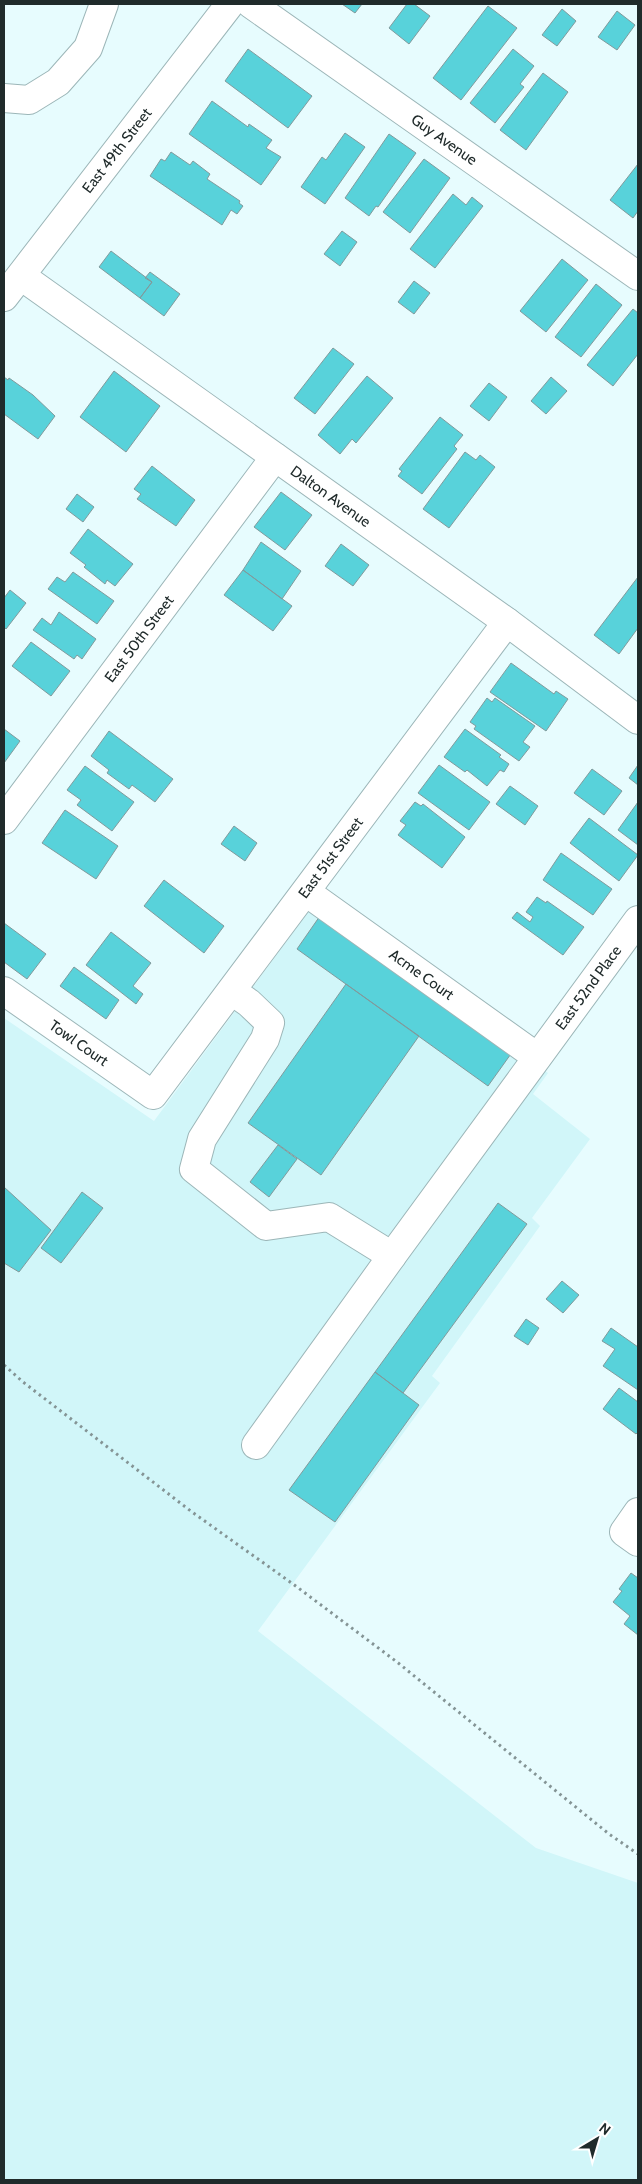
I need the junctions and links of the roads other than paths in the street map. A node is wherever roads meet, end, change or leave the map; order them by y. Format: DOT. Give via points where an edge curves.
graph roads {
  1 [pos="104,4"];
  2 [pos="230,4"];
  3 [pos="251,4"];
  4 [pos="4,98"];
  5 [pos="21,276"];
  6 [pos="638,276"];
  7 [pos="4,297"];
  8 [pos="275,457"];
  9 [pos="507,622"];
  10 [pos="638,720"];
  11 [pos="4,820"];
  12 [pos="306,892"];
  13 [pos="638,920"];
  14 [pos="232,990"];
  15 [pos="4,991"];
  16 [pos="538,1057"];
  17 [pos="153,1095"];
  18 [pos="392,1256"];
  19 [pos="256,1445"];
  1 -- 4 [label="street" via="88,48 58,82 29,100"];
  2 -- 5 [label="street, East 49th Street"];
  3 -- 6 [label="street, Guy Avenue"];
  5 -- 7 [label="street, East 49th Street"];
  5 -- 8 [label="street, Dalton Avenue"];
  8 -- 9 [label="street, Dalton Avenue"];
  8 -- 11 [label="street, East 50th Street"];
  9 -- 10 [label="street, Dalton Avenue"];
  9 -- 12 [label="street, East 51st Street"];
  12 -- 14 [label="street, East 51st Street"];
  12 -- 16 [label="street, Acme Court"];
  13 -- 16 [label="street, East 52nd Place"];
  14 -- 17 [label="street, East 51st Street"];
  14 -- 18 [label="street" via="270,1023 265,1039 202,1139 194,1169 266,1226 329,1217"];
  15 -- 17 [label="street, Towl Court"];
  16 -- 18 [label="street, East 52nd Place"];
  18 -- 19 [label="street, East 52nd Place"];
}
